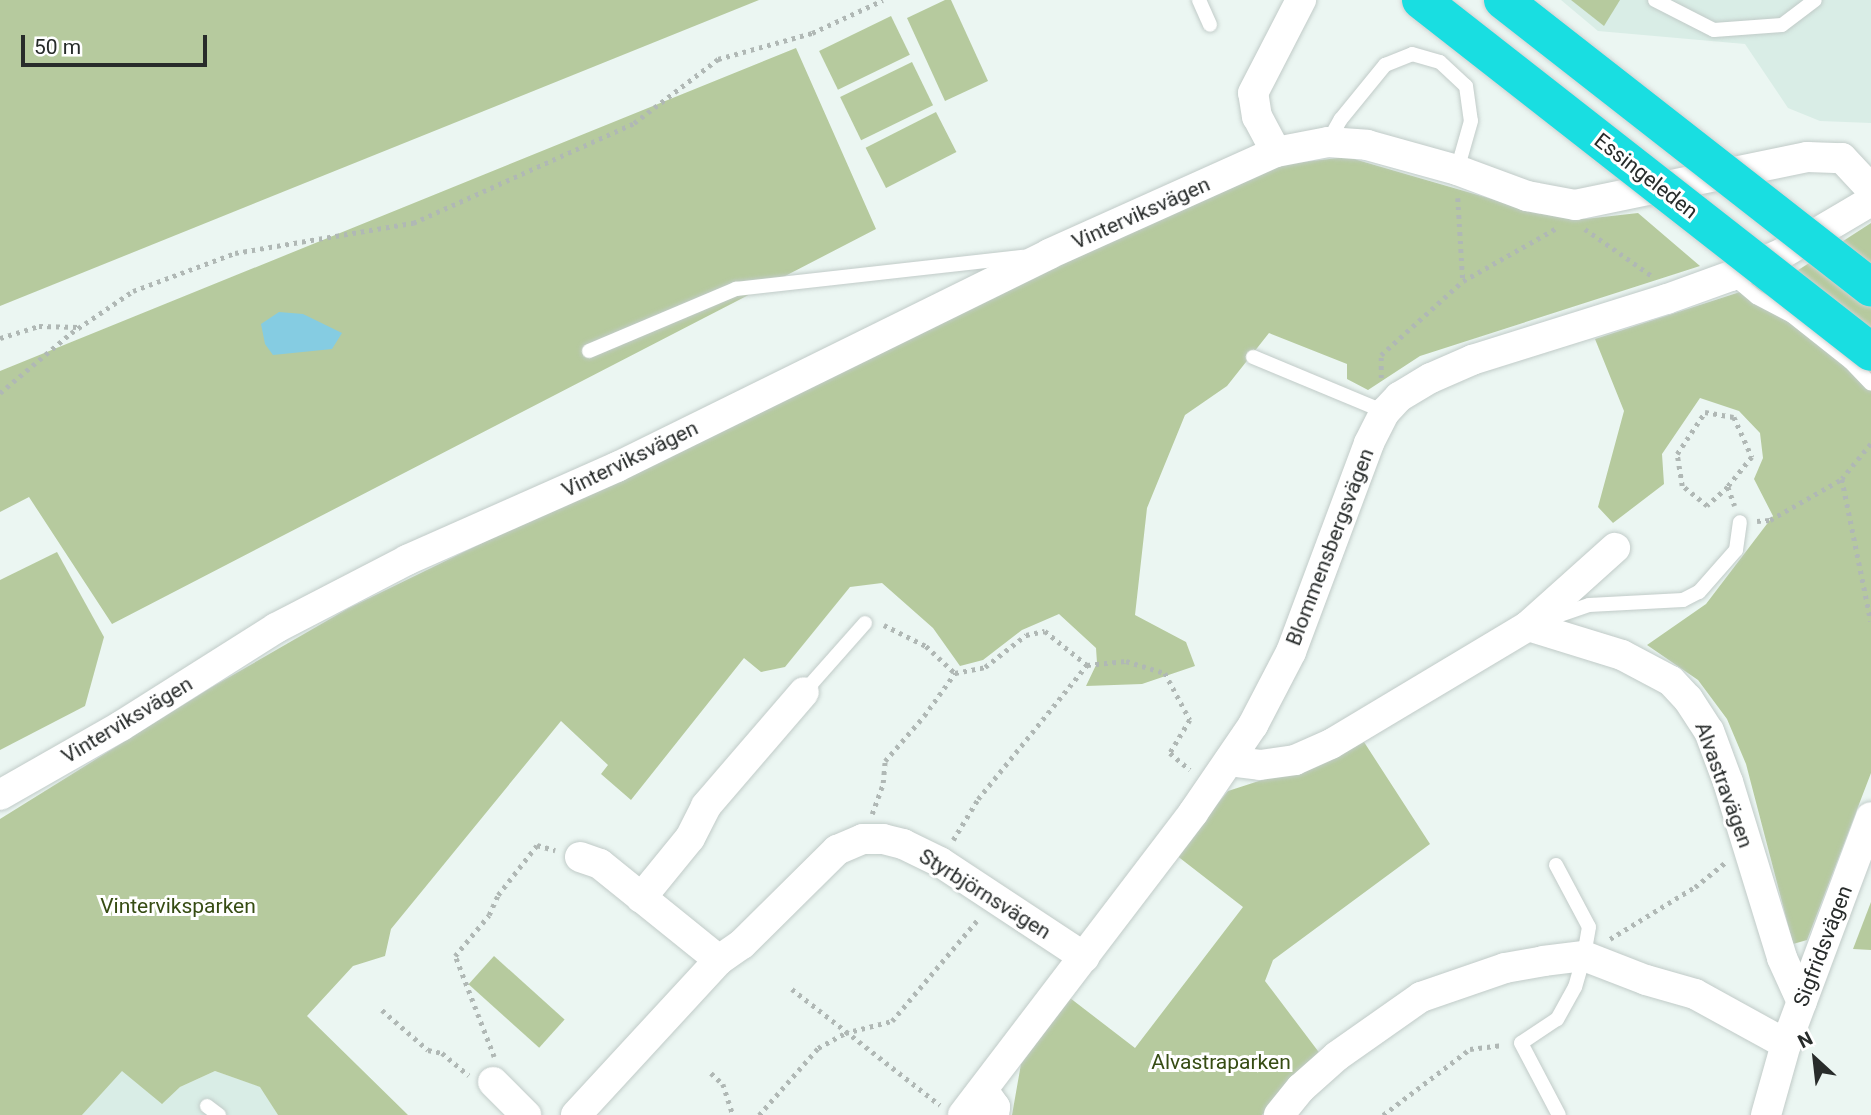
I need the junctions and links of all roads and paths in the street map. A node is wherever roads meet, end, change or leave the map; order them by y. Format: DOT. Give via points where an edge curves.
graph roads {
  1 [pos="883,0"];
  2 [pos="1199,0"];
  3 [pos="1301,0"];
  4 [pos="1421,0"];
  5 [pos="1503,0"];
  6 [pos="1655,0"];
  7 [pos="1815,0"];
  8 [pos="1210,25"];
  9 [pos="1328,142"];
  10 [pos="1276,152"];
  11 [pos="1457,170"];
  12 [pos="1871,189"];
  13 [pos="1871,201"];
  14 [pos="1566,223"];
  15 [pos="1578,224"];
  16 [pos="1049,254"];
  17 [pos="1731,276"];
  18 [pos="1463,281"];
  19 [pos="1659,281"];
  20 [pos="1871,287"];
  21 [pos="80,327"];
  22 [pos="0,338"];
  23 [pos="589,351"];
  24 [pos="1871,352"];
  25 [pos="1253,358"];
  26 [pos="1379,376"];
  27 [pos="1871,384"];
  28 [pos="0,393"];
  29 [pos="1385,412"];
  30 [pos="1871,444"];
  31 [pos="1842,479"];
  32 [pos="1728,487"];
  33 [pos="1740,522"];
  34 [pos="1615,548"];
  35 [pos="1871,621"];
  36 [pos="865,622"];
  37 [pos="1528,626"];
  38 [pos="1087,666"];
  39 [pos="954,673"];
  40 [pos="804,692"];
  41 [pos="1229,761"];
  42 [pos="1210,788"];
  43 [pos="0,795"];
  44 [pos="1871,817"];
  45 [pos="863,839"];
  46 [pos="1747,845"];
  47 [pos="580,857"];
  48 [pos="940,862"];
  49 [pos="1556,865"];
  50 [pos="641,898"];
  51 [pos="996,898"];
  52 [pos="1636,922"];
  53 [pos="1584,956"];
  54 [pos="1084,957"];
  55 [pos="719,960"];
  56 [pos="792,989"];
  57 [pos="1802,1002"];
  58 [pos="382,1010"];
  59 [pos="845,1033"];
  60 [pos="1521,1042"];
  61 [pos="1786,1044"];
  62 [pos="711,1073"];
  63 [pos="493,1082"];
  64 [pos="989,1102"];
  65 [pos="953,1111"];
  66 [pos="526,1115"];
  67 [pos="576,1115"];
  68 [pos="733,1115"];
  69 [pos="759,1115"];
  70 [pos="1279,1115"];
  71 [pos="1383,1115"];
  72 [pos="1559,1115"];
  73 [pos="1766,1115"];
  1 -- 21 [label="path" via="812,33 718,59 634,124 413,223 235,253 134,291"];
  2 -- 8 [label="lane"];
  3 -- 10 [label="street" via="1253,93 1257,117"];
  4 -- 24 [label="highway, Essingeleden, bridge"];
  5 -- 20 [label="highway, bridge"];
  6 -- 7 [label="lane" via="1714,30 1782,25"];
  9 -- 10 [label="street, Vinterviksvägen"];
  9 -- 11 [label="street, Vinterviksvägen" via="1367,145"];
  9 -- 11 [label="lane" via="1385,65 1412,54 1440,62 1466,86 1471,121"];
  10 -- 16 [label="street, Vinterviksvägen"];
  11 -- 12 [label="street, Vinterviksvägen" via="1527,197 1575,205 1807,157 1842,158"];
  11 -- 18 [label="path"];
  13 -- 17 [label="street, Blommensbergsvägen" via="1783,253"];
  14 -- 18 [label="path"];
  15 -- 19 [label="path"];
  16 -- 23 [label="lane" via="736,289"];
  16 -- 43 [label="street, Vinterviksvägen" via="617,467 407,560 276,628 121,726"];
  17 -- 27 [label="lane" via="1755,297 1792,316"];
  17 -- 29 [label="street, Blommensbergsvägen" via="1472,360 1399,397"];
  18 -- 26 [label="path" via="1381,355"];
  21 -- 22 [label="path" via="38,326"];
  21 -- 28 [label="path"];
  25 -- 29 [label="lane"];
  29 -- 41 [label="street, Blommensbergsvägen" via="1369,443 1291,652"];
  30 -- 31 [label="path"];
  31 -- 33 [label="path" via="1770,520"];
  31 -- 35 [label="path"];
  32 -- 32 [label="path" via="1752,457 1734,417 1705,412 1677,454 1682,486 1707,506"];
  32 -- 33 [label="path"];
  33 -- 37 [label="lane" via="1736,550 1699,592 1683,600 1589,606"];
  34 -- 37 [label="street"];
  36 -- 39 [label="path" via="890,625 926,646"];
  36 -- 40 [label="lane"];
  37 -- 41 [label="street" via="1331,744 1295,760 1260,765"];
  37 -- 46 [label="street, Alvastravägen" via="1622,655 1671,681 1709,731"];
  38 -- 39 [label="path" via="1045,631 1026,635 985,667"];
  38 -- 42 [label="path" via="1126,661 1165,673 1191,720 1170,752"];
  38 -- 48 [label="path" via="978,799"];
  39 -- 45 [label="path" via="885,761 883,783"];
  40 -- 50 [label="street" via="706,806 690,838"];
  41 -- 42 [label="street, Blommensbergsvägen"];
  42 -- 54 [label="street, Blommensbergsvägen"];
  44 -- 57 [label="street, Sigfridsvägen"];
  45 -- 48 [label="street, Styrbjörnsvägen" via="903,844"];
  45 -- 55 [label="street" via="837,849 742,944"];
  46 -- 52 [label="path" via="1695,887"];
  46 -- 57 [label="street, Alvastravägen" via="1782,958"];
  47 -- 50 [label="street" via="600,864"];
  47 -- 63 [label="path" via="537,845 456,956 496,1062"];
  48 -- 51 [label="street, Styrbjörnsvägen"];
  49 -- 53 [label="lane" via="1589,927"];
  50 -- 55 [label="street"];
  51 -- 54 [label="street, Styrbjörnsvägen"];
  51 -- 59 [label="path" via="892,1021"];
  53 -- 60 [label="lane" via="1557,1019"];
  53 -- 61 [label="street" via="1695,994"];
  53 -- 70 [label="street" via="1505,968 1421,997 1337,1056"];
  54 -- 64 [label="street, Blommensbergsvägen"];
  55 -- 67 [label="street"];
  56 -- 59 [label="path"];
  57 -- 61 [label="street, Sigfridsvägen"];
  58 -- 63 [label="path" via="428,1050 442,1053 471,1078"];
  59 -- 65 [label="path"];
  59 -- 69 [label="path" via="818,1048"];
  60 -- 71 [label="path" via="1470,1049"];
  60 -- 72 [label="lane"];
  61 -- 73 [label="street, Sigfridsvägen"];
  62 -- 68 [label="path" via="723,1084"];
  63 -- 66 [label="street"];
  64 -- 65 [label="street, Blommensbergsvägen"];
}
